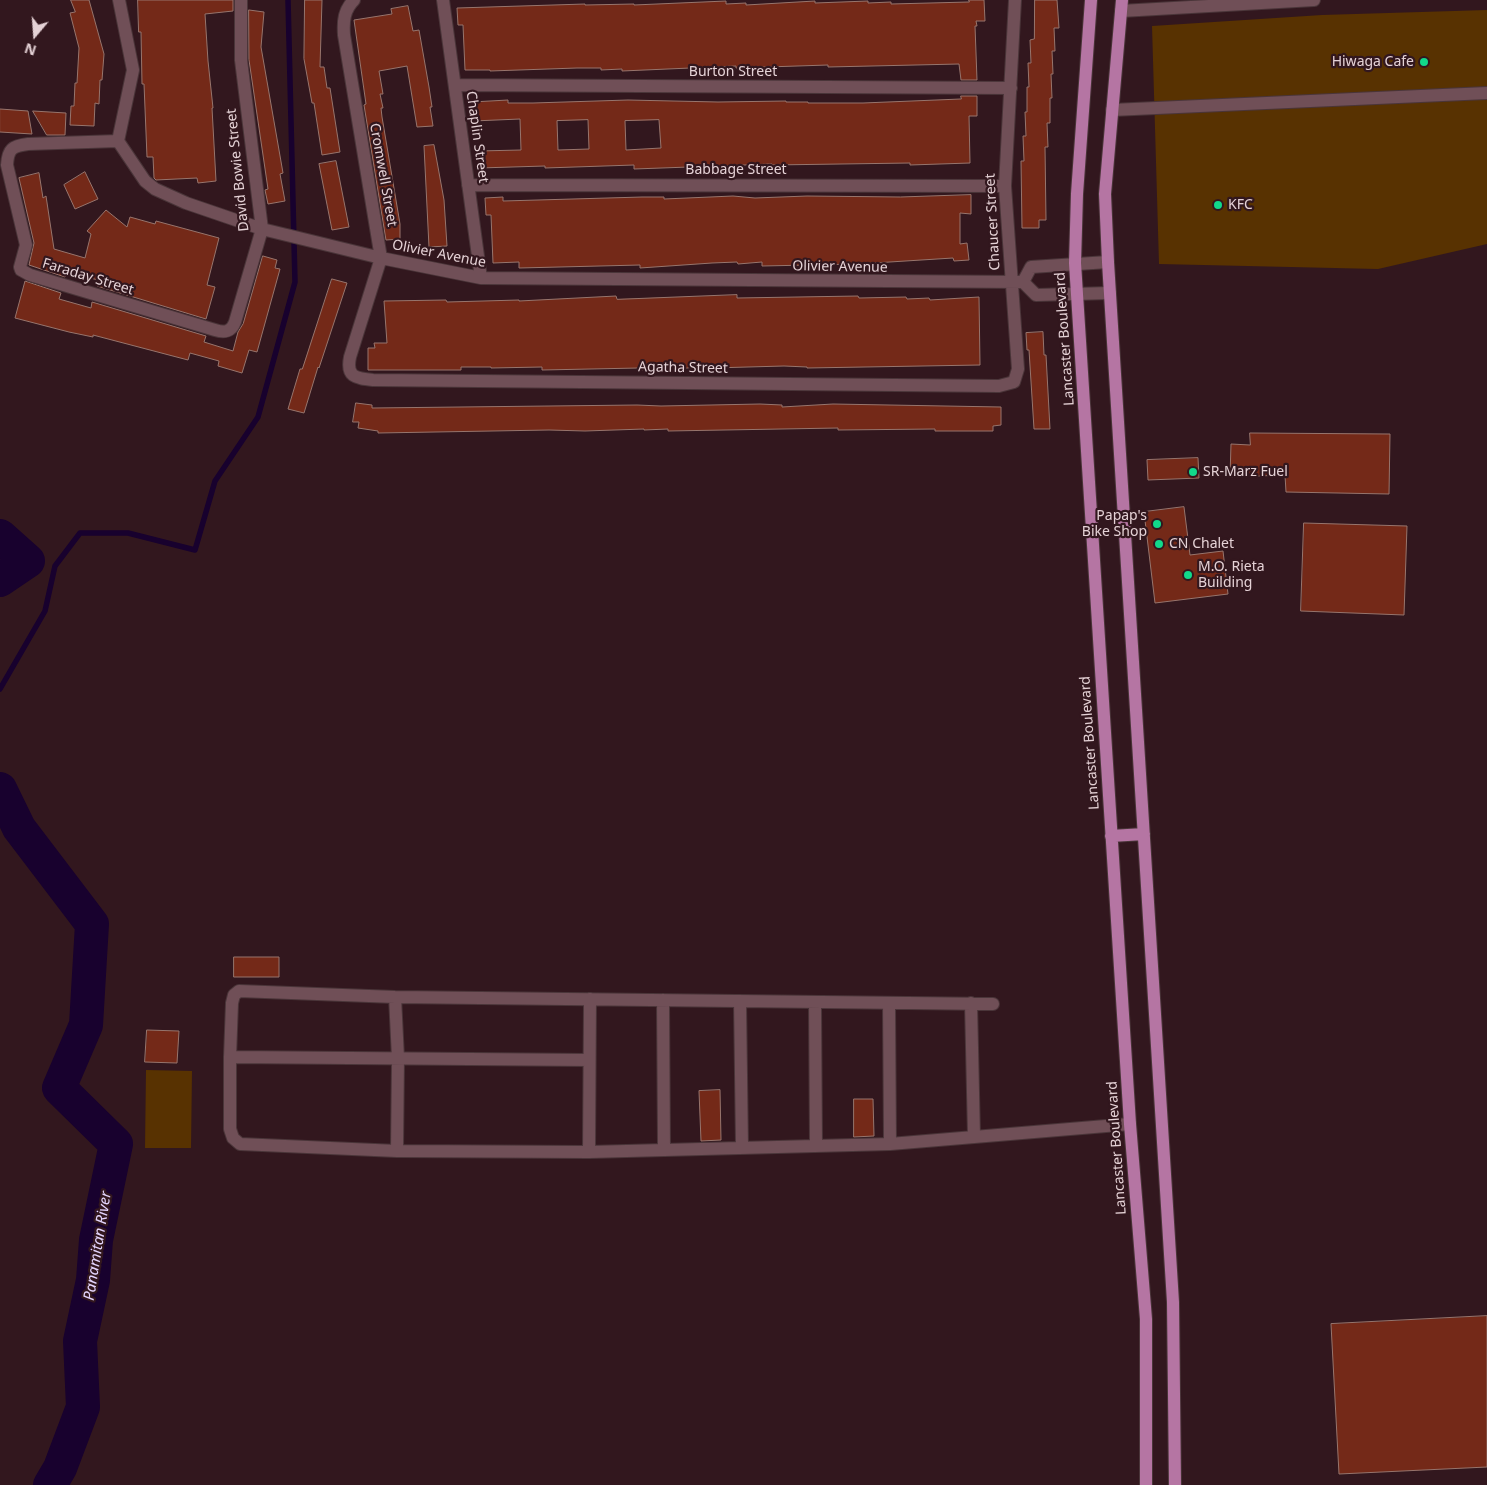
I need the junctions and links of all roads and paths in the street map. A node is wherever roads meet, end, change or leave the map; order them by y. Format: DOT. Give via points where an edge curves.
graph roads {
  1 [pos="119,0"];
  2 [pos="241,0"];
  3 [pos="443,0"];
  4 [pos="1015,0"];
  5 [pos="1090,0"];
  6 [pos="1314,0"];
  7 [pos="350,3"];
  8 [pos="1122,6"];
  9 [pos="455,85"];
  10 [pos="1011,88"];
  11 [pos="1487,93"];
  12 [pos="1112,110"];
  13 [pos="118,141"];
  14 [pos="468,185"];
  15 [pos="1004,186"];
  16 [pos="262,229"];
  17 [pos="382,258"];
  18 [pos="1108,262"];
  19 [pos="1075,263"];
  20 [pos="481,278"];
  21 [pos="1017,283"];
  22 [pos="1110,293"];
  23 [pos="1077,295"];
  24 [pos="228,331"];
  25 [pos="352,374"];
  26 [pos="1014,382"];
  27 [pos="1144,834"];
  28 [pos="1111,836"];
  29 [pos="395,997"];
  30 [pos="590,999"];
  31 [pos="662,1000"];
  32 [pos="740,1001"];
  33 [pos="814,1002"];
  34 [pos="889,1003"];
  35 [pos="971,1003"];
  36 [pos="993,1004"];
  37 [pos="230,1057"];
  38 [pos="398,1058"];
  39 [pos="589,1060"];
  40 [pos="1130,1124"];
  41 [pos="974,1137"];
  42 [pos="890,1144"];
  43 [pos="816,1146"];
  44 [pos="742,1148"];
  45 [pos="664,1150"];
  46 [pos="397,1151"];
  47 [pos="589,1152"];
  48 [pos="1146,1485"];
  49 [pos="1175,1485"];
  1 -- 13 [label="street" via="133,70"];
  2 -- 16 [label="street, David Bowie Street" via="241,60"];
  3 -- 9 [label="street, Chaplin Street"];
  4 -- 10 [label="street, Chaucer Street"];
  5 -- 19 [label="main road, Lancaster Boulevard"];
  6 -- 8 [label="street"];
  7 -- 17 [label="street, Cromwell Street" via="343,20 344,35"];
  8 -- 12 [label="main road"];
  9 -- 10 [label="street, Burton Street"];
  9 -- 14 [label="street, Chaplin Street"];
  10 -- 15 [label="street, Chaucer Street"];
  11 -- 12 [label="street"];
  12 -- 18 [label="main road" via="1106,194"];
  13 -- 16 [label="street, Olivier Avenue" via="145,181 155,190"];
  13 -- 24 [label="street, Faraday Street" via="28,144 11,149 7,165 26,245 21,270 206,328"];
  14 -- 15 [label="street, Babbage Street"];
  14 -- 20 [label="street, Chaplin Street"];
  15 -- 21 [label="street, Chaucer Street"];
  16 -- 17 [label="street, Olivier Avenue"];
  16 -- 24 [label="street, David Bowie Street" via="235,322"];
  17 -- 20 [label="street, Olivier Avenue"];
  17 -- 25 [label="street, Cromwell Street" via="350,357 348,367"];
  18 -- 19 [label="street"];
  18 -- 22 [label="main road"];
  19 -- 21 [label="street" via="1031,266"];
  19 -- 23 [label="main road, Lancaster Boulevard"];
  20 -- 21 [label="street, Olivier Avenue"];
  21 -- 23 [label="street" via="1036,295"];
  21 -- 26 [label="street, Chaucer Street" via="1018,369"];
  22 -- 23 [label="street"];
  22 -- 27 [label="main road"];
  23 -- 28 [label="main road, Lancaster Boulevard"];
  25 -- 26 [label="street, Agatha Street" via="360,379 383,380 999,386"];
  27 -- 28 [label="main road"];
  27 -- 49 [label="main road" via="1173,1302"];
  28 -- 40 [label="main road, Lancaster Boulevard"];
  29 -- 30 [label="street"];
  29 -- 37 [label="street" via="239,991 232,1002"];
  29 -- 38 [label="street"];
  30 -- 31 [label="street"];
  30 -- 39 [label="street"];
  31 -- 32 [label="street"];
  31 -- 45 [label="street"];
  32 -- 33 [label="street"];
  32 -- 44 [label="street"];
  33 -- 34 [label="street"];
  33 -- 43 [label="street"];
  34 -- 35 [label="street"];
  34 -- 42 [label="street"];
  35 -- 36 [label="street"];
  35 -- 41 [label="street"];
  37 -- 38 [label="street"];
  37 -- 46 [label="street" via="230,1129 240,1144"];
  38 -- 39 [label="street"];
  38 -- 46 [label="street"];
  39 -- 47 [label="street"];
  40 -- 41 [label="street"];
  40 -- 48 [label="main road, Lancaster Boulevard" via="1146,1319"];
  41 -- 42 [label="street"];
  42 -- 43 [label="street"];
  43 -- 44 [label="street"];
  44 -- 45 [label="street"];
  45 -- 47 [label="street"];
  46 -- 47 [label="street"];
}
